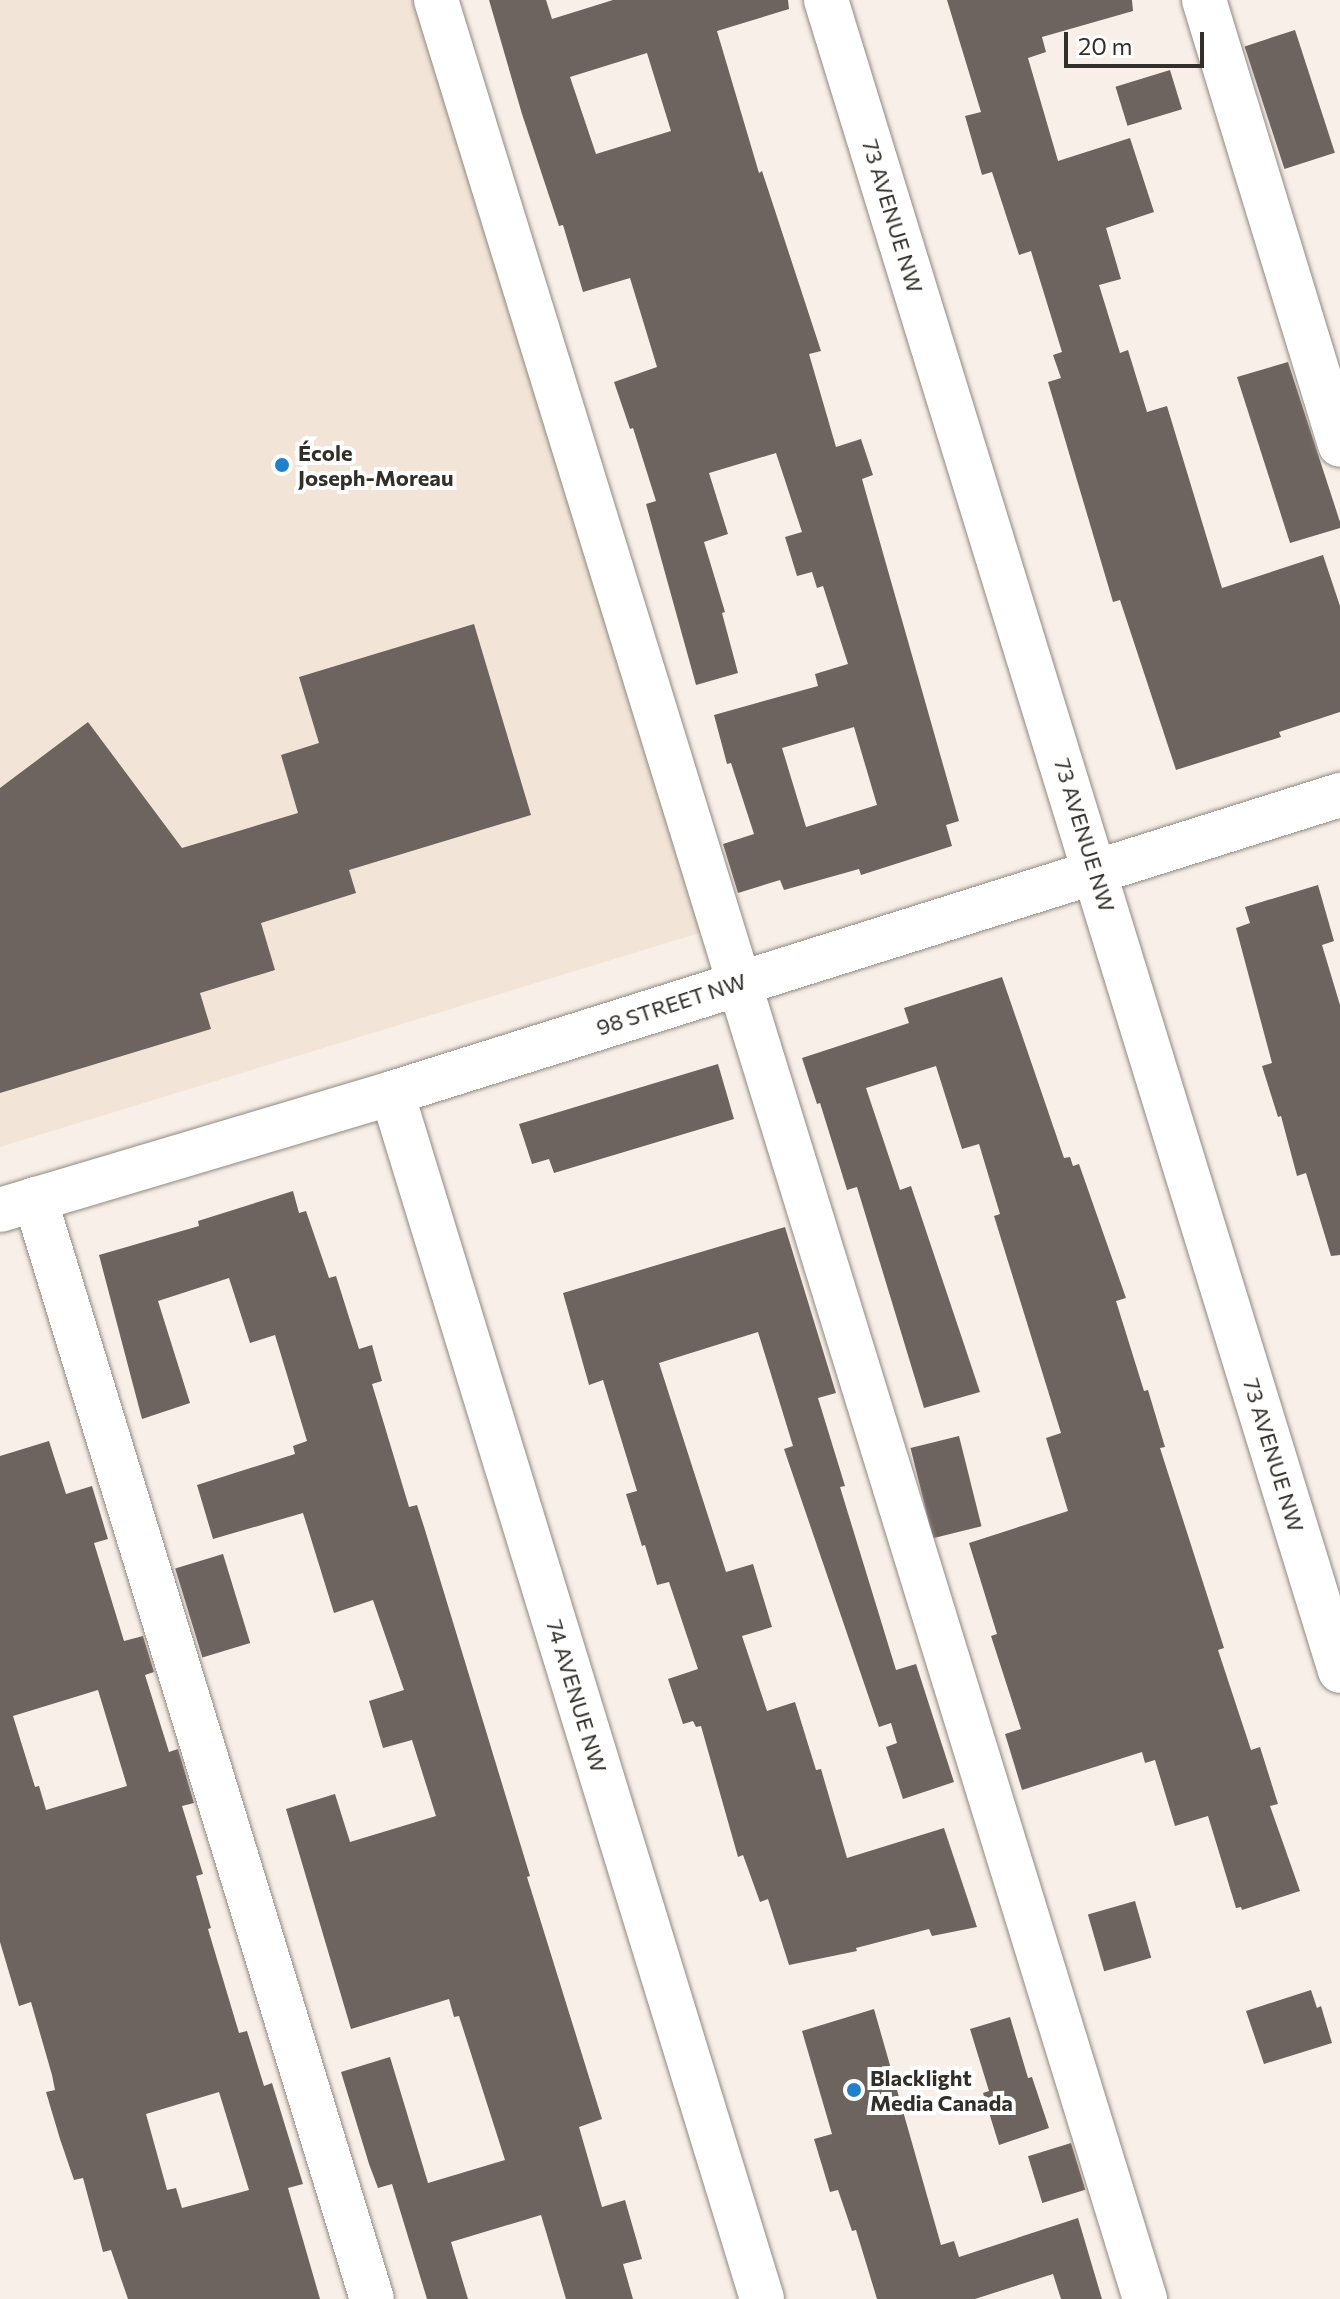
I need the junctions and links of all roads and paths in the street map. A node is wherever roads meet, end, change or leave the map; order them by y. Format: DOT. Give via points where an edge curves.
graph roads {
  1 [pos="436,0"];
  2 [pos="826,0"];
  3 [pos="1204,0"];
  4 [pos="1340,445"];
  5 [pos="1340,795"];
  6 [pos="1096,870"];
  7 [pos="737,982"];
  8 [pos="392,1093"];
  9 [pos="17,1204"];
  10 [pos="1340,1671"];
  11 [pos="372,2299"];
  12 [pos="762,2299"];
  13 [pos="1145,2299"];
  1 -- 7 [label="street"];
  2 -- 6 [label="street, 73 AVENUE NW"];
  3 -- 4 [label="street"];
  5 -- 6 [label="street, 98 STREET NW"];
  6 -- 7 [label="street, 98 STREET NW"];
  6 -- 10 [label="street, 73 AVENUE NW"];
  7 -- 8 [label="street, 98 STREET NW"];
  7 -- 13 [label="street"];
  8 -- 9 [label="street, 98 STREET NW"];
  8 -- 12 [label="street, 74 AVENUE NW"];
  9 -- 11 [label="street"];
}
